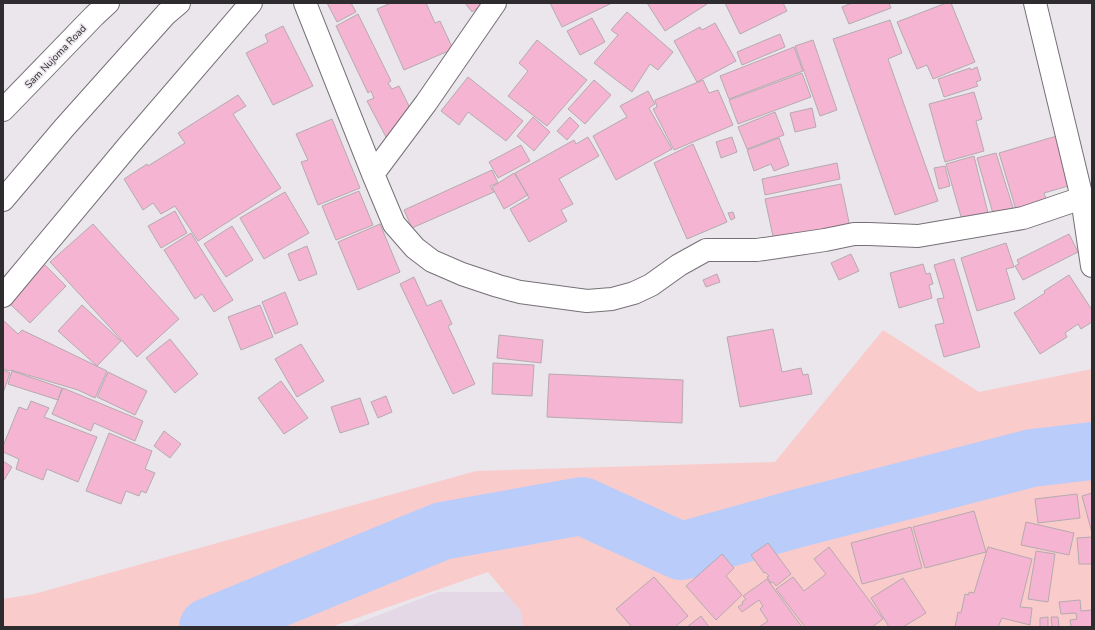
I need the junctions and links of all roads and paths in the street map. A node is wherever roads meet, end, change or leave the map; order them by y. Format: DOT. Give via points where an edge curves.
graph roads {
  1 [pos="179,3"];
  2 [pos="251,3"];
  3 [pos="305,3"];
  4 [pos="495,3"];
  5 [pos="1035,3"];
  6 [pos="101,10"];
  7 [pos="3,110"];
  8 [pos="373,174"];
  9 [pos="1082,198"];
  10 [pos="3,200"];
  11 [pos="1092,266"];
  12 [pos="3,296"];
  1 -- 10 [label="main road" via="166,14 64,128"];
  2 -- 12 [label="main road"];
  3 -- 8 [label="main road"];
  4 -- 8 [label="main road"];
  5 -- 9 [label="main road"];
  6 -- 7 [label="main road, Sam Nujoma Road"];
  8 -- 9 [label="main road" via="394,224 415,248 432,261 462,274 520,292 586,301 634,294 706,250 757,250 854,234 918,236 1023,218"];
  9 -- 11 [label="main road"];
}
